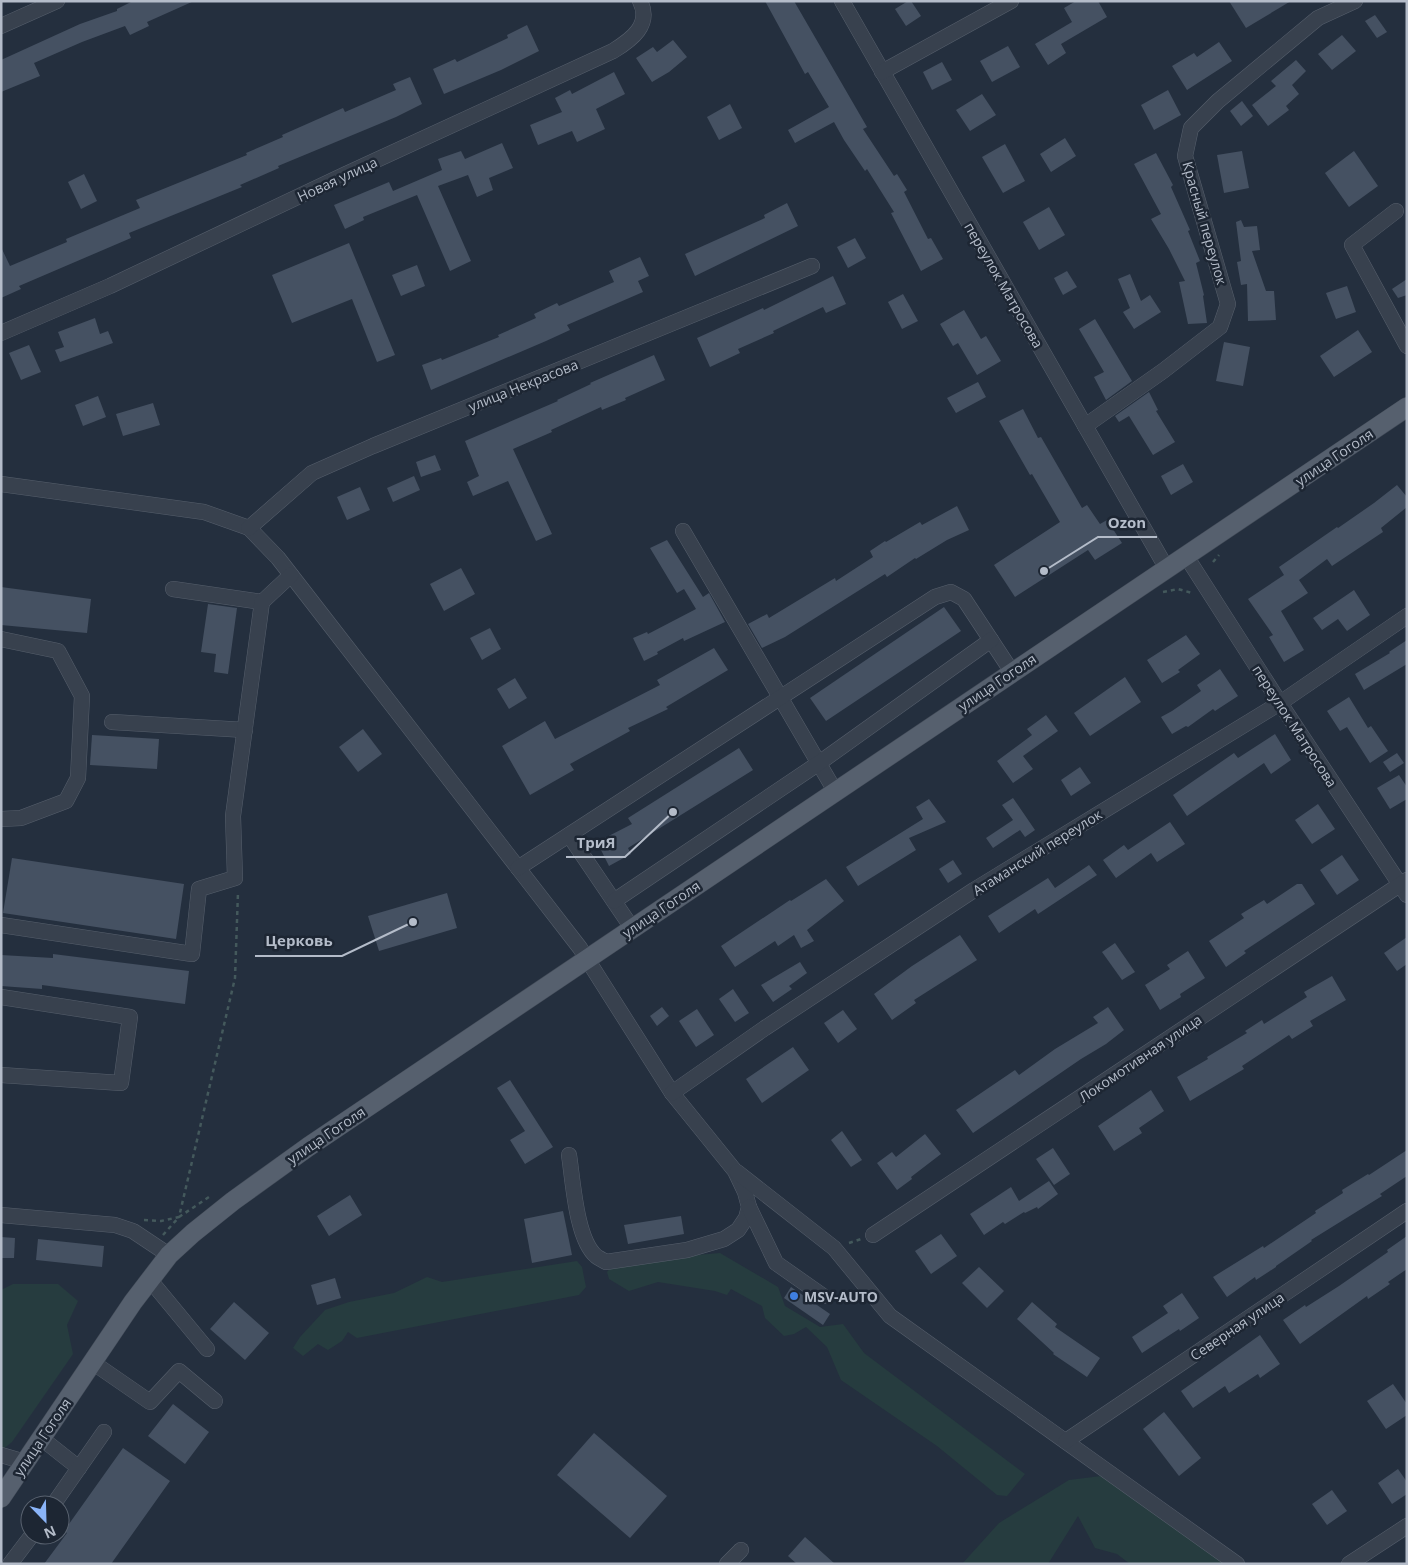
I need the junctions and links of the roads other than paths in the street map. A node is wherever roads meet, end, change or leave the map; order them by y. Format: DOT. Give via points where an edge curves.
graph roads {
  1 [pos="57,1"];
  2 [pos="640,1"];
  3 [pos="842,1"];
  4 [pos="1011,1"];
  5 [pos="1355,1"];
  6 [pos="1,26"];
  7 [pos="882,72"];
  8 [pos="1396,211"];
  9 [pos="812,266"];
  10 [pos="1,333"];
  11 [pos="1407,346"];
  12 [pos="1407,407"];
  13 [pos="1085,426"];
  14 [pos="1,484"];
  15 [pos="249,528"];
  16 [pos="683,531"];
  17 [pos="1186,556"];
  18 [pos="1167,569"];
  19 [pos="290,575"];
  20 [pos="172,589"];
  21 [pos="262,602"];
  22 [pos="1407,616"];
  23 [pos="1,639"];
  24 [pos="992,640"];
  25 [pos="1012,672"];
  26 [pos="781,698"];
  27 [pos="1280,703"];
  28 [pos="112,722"];
  29 [pos="245,730"];
  30 [pos="819,763"];
  31 [pos="835,791"];
  32 [pos="1,819"];
  33 [pos="569,835"];
  34 [pos="518,868"];
  35 [pos="1405,887"];
  36 [pos="614,901"];
  37 [pos="1,925"];
  38 [pos="632,928"];
  39 [pos="587,959"];
  40 [pos="1,997"];
  41 [pos="1,1075"];
  42 [pos="672,1093"];
  43 [pos="568,1155"];
  44 [pos="735,1171"];
  45 [pos="750,1207"];
  46 [pos="1407,1211"];
  47 [pos="1,1215"];
  48 [pos="873,1235"];
  49 [pos="169,1255"];
  50 [pos="150,1280"];
  51 [pos="823,1296"];
  52 [pos="207,1349"];
  53 [pos="92,1362"];
  54 [pos="214,1401"];
  55 [pos="104,1432"];
  56 [pos="42,1438"];
  57 [pos="1066,1441"];
  58 [pos="1,1455"];
  59 [pos="25,1462"];
  60 [pos="79,1468"];
  61 [pos="60,1495"];
  62 [pos="1,1498"];
  63 [pos="1407,1526"];
  64 [pos="24,1545"];
  65 [pos="741,1550"];
  66 [pos="10,1564"];
  67 [pos="727,1564"];
  68 [pos="1236,1564"];
  69 [pos="1349,1564"];
  1 -- 6 [label="street"];
  2 -- 10 [label="street, Новая улица" via="644,10 642,26 630,40 613,51 110,286"];
  3 -- 7 [label="street, переулок Матросова"];
  4 -- 7 [label="street"];
  5 -- 13 [label="street, Красный переулок" via="1318,18 1218,101 1191,128 1185,156 1228,304 1220,327"];
  7 -- 13 [label="street, переулок Матросова"];
  8 -- 11 [label="street" via="1352,244"];
  9 -- 15 [label="street, улица Некрасова" via="312,474"];
  12 -- 17 [label="main road, улица Гоголя"];
  13 -- 18 [label="street, переулок Матросова"];
  14 -- 15 [label="street" via="204,512"];
  15 -- 19 [label="street"];
  16 -- 26 [label="street"];
  17 -- 18 [label="main road, улица Гоголя"];
  17 -- 27 [label="street, переулок Матросова"];
  18 -- 25 [label="main road, улица Гоголя"];
  19 -- 21 [label="street"];
  19 -- 34 [label="street"];
  20 -- 21 [label="street"];
  21 -- 29 [label="street"];
  22 -- 27 [label="street, Атаманский переулок"];
  23 -- 32 [label="street" via="58,651 82,696 78,778 66,801 21,818"];
  24 -- 25 [label="street"];
  24 -- 26 [label="street" via="964,599 951,592 935,597"];
  24 -- 30 [label="street"];
  25 -- 31 [label="main road, улица Гоголя"];
  26 -- 30 [label="street"];
  26 -- 33 [label="street"];
  27 -- 35 [label="street, переулок Матросова"];
  27 -- 42 [label="street, Атаманский переулок" via="974,890"];
  28 -- 29 [label="street"];
  29 -- 37 [label="street" via="233,816 235,878 199,889 192,954"];
  30 -- 31 [label="street"];
  30 -- 36 [label="street"];
  31 -- 38 [label="main road, улица Гоголя"];
  33 -- 34 [label="street"];
  33 -- 36 [label="street"];
  34 -- 39 [label="street"];
  35 -- 48 [label="street, Локомотивная улица"];
  36 -- 38 [label="street"];
  38 -- 39 [label="main road, улица Гоголя"];
  39 -- 42 [label="street"];
  39 -- 49 [label="main road, улица Гоголя" via="233,1200"];
  40 -- 41 [label="street" via="130,1017 121,1083"];
  42 -- 44 [label="street"];
  43 -- 45 [label="street" via="580,1227 595,1255 606,1262 687,1250 724,1239 738,1230"];
  44 -- 45 [label="street"];
  44 -- 57 [label="street" via="834,1248 890,1316"];
  45 -- 51 [label="street" via="776,1263"];
  46 -- 57 [label="street, Северная улица"];
  47 -- 49 [label="street" via="115,1225 133,1231"];
  49 -- 50 [label="main road, улица Гоголя"];
  50 -- 52 [label="street"];
  50 -- 53 [label="main road, улица Гоголя"];
  53 -- 54 [label="street" via="150,1402 179,1370"];
  53 -- 56 [label="main road, улица Гоголя"];
  55 -- 60 [label="street"];
  56 -- 59 [label="main road, улица Гоголя"];
  56 -- 60 [label="street"];
  57 -- 68 [label="street"];
  58 -- 59 [label="street"];
  59 -- 62 [label="main road, улица Гоголя"];
  60 -- 61 [label="street"];
  63 -- 69 [label="street"];
  64 -- 66 [label="street"];
  65 -- 67 [label="street"];
}
